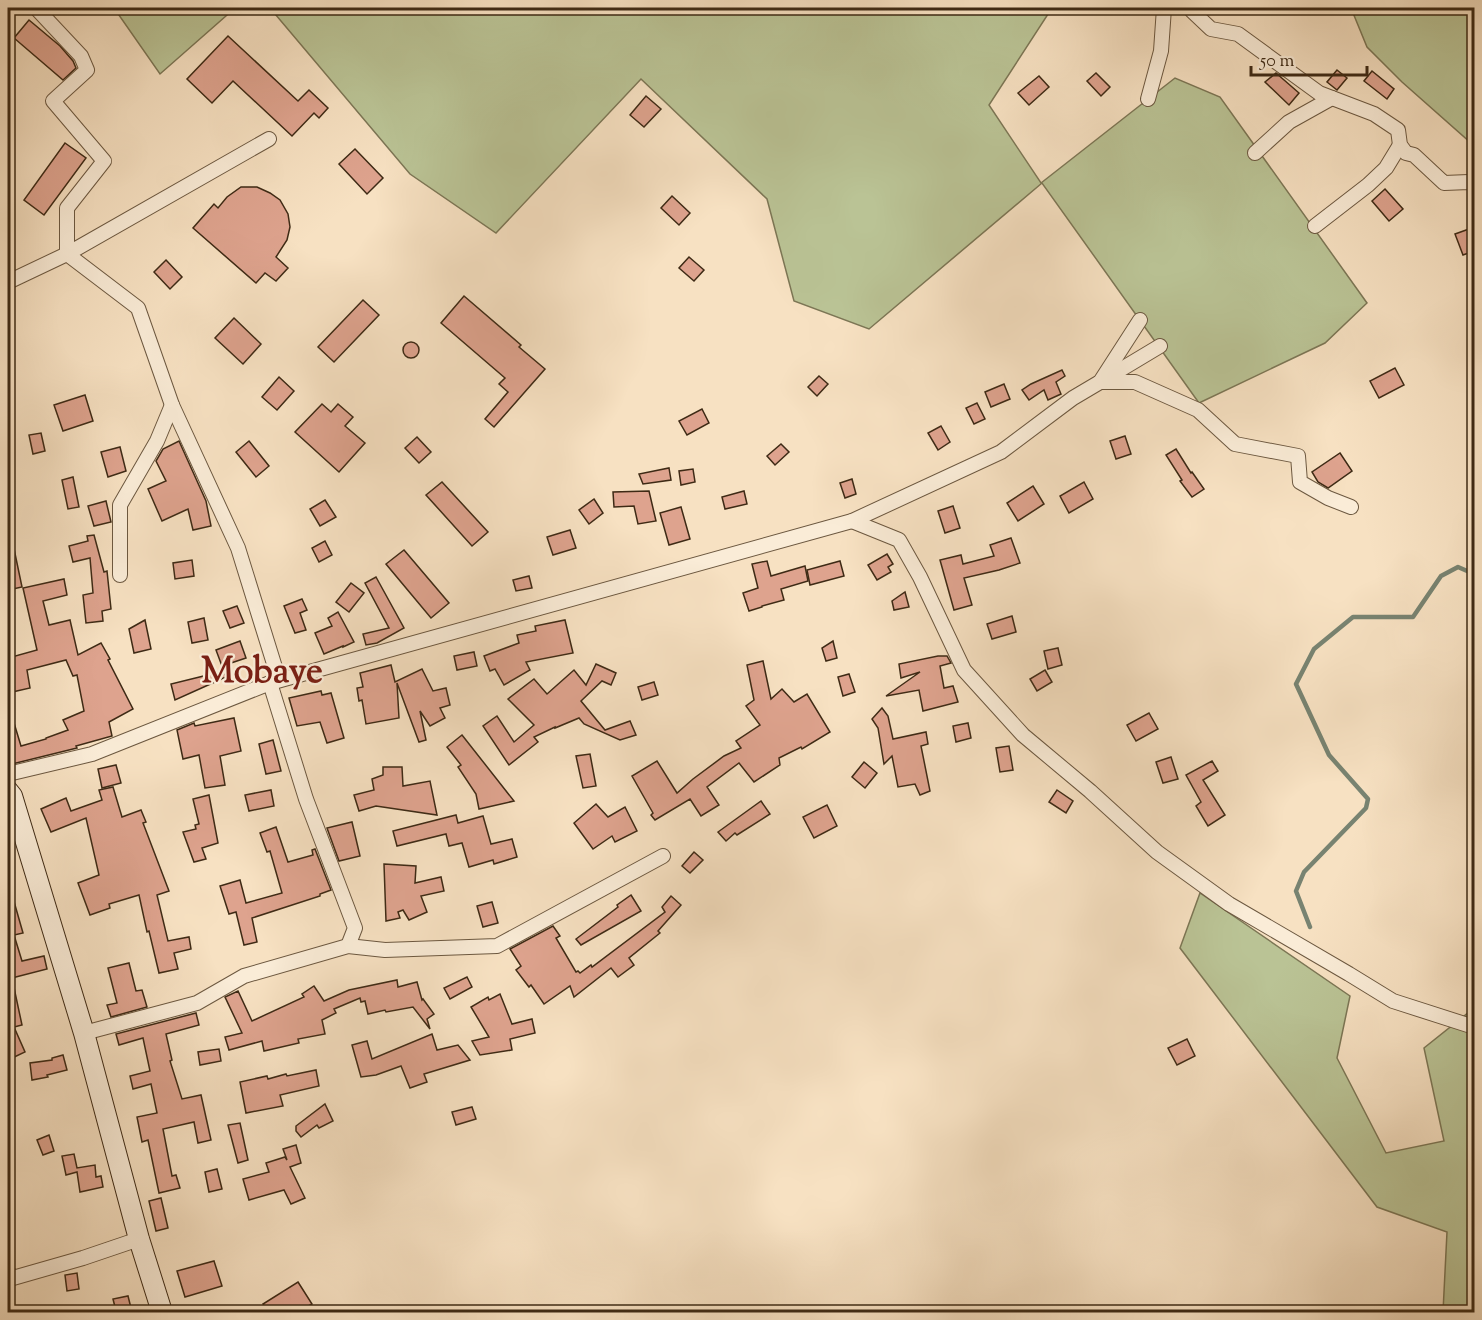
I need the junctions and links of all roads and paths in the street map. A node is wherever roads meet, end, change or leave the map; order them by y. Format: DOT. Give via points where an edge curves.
graph roads {
  1 [pos="36,8"];
  2 [pos="1164,8"];
  3 [pos="1191,8"];
  4 [pos="1332,98"];
  5 [pos="1148,99"];
  6 [pos="269,139"];
  7 [pos="1400,145"];
  8 [pos="1255,153"];
  9 [pos="1474,185"];
  10 [pos="1315,226"];
  11 [pos="67,254"];
  12 [pos="8,282"];
  13 [pos="1140,320"];
  14 [pos="1160,346"];
  15 [pos="1100,382"];
  16 [pos="172,405"];
  17 [pos="1351,507"];
  18 [pos="852,521"];
  19 [pos="120,575"];
  20 [pos="274,681"];
  21 [pos="8,774"];
  22 [pos="8,791"];
  23 [pos="663,856"];
  24 [pos="348,946"];
  25 [pos="1474,1027"];
  26 [pos="84,1033"];
  27 [pos="139,1239"];
  28 [pos="8,1272"];
  29 [pos="162,1312"];
  1 -- 11 [label="street" via="81,56 87,70 53,101 104,161 67,208"];
  2 -- 5 [label="street" via="1161,51"];
  3 -- 4 [label="street" via="1211,29 1238,34 1319,93"];
  4 -- 7 [label="street" via="1374,114 1398,130"];
  4 -- 8 [label="street" via="1289,122"];
  6 -- 11 [label="street"];
  7 -- 9 [label="street" via="1444,183"];
  7 -- 10 [label="street" via="1386,168"];
  11 -- 12 [label="street"];
  11 -- 16 [label="street" via="138,308"];
  13 -- 15 [label="street"];
  14 -- 15 [label="street"];
  15 -- 17 [label="street" via="1135,382 1198,410 1235,444 1298,456 1300,482"];
  15 -- 18 [label="street" via="1001,452"];
  16 -- 19 [label="street" via="157,441 120,505"];
  16 -- 20 [label="street" via="238,548"];
  18 -- 20 [label="street"];
  18 -- 25 [label="street" via="899,540 964,670 1023,735 1157,852 1229,904 1393,1001"];
  20 -- 21 [label="street" via="92,754"];
  20 -- 24 [label="street" via="306,799 355,928"];
  22 -- 26 [label="main road"];
  23 -- 24 [label="street" via="497,946 385,951"];
  24 -- 26 [label="street" via="244,976 197,1003"];
  26 -- 27 [label="main road"];
  27 -- 28 [label="street" via="13,1278"];
  27 -- 29 [label="main road"];
}
